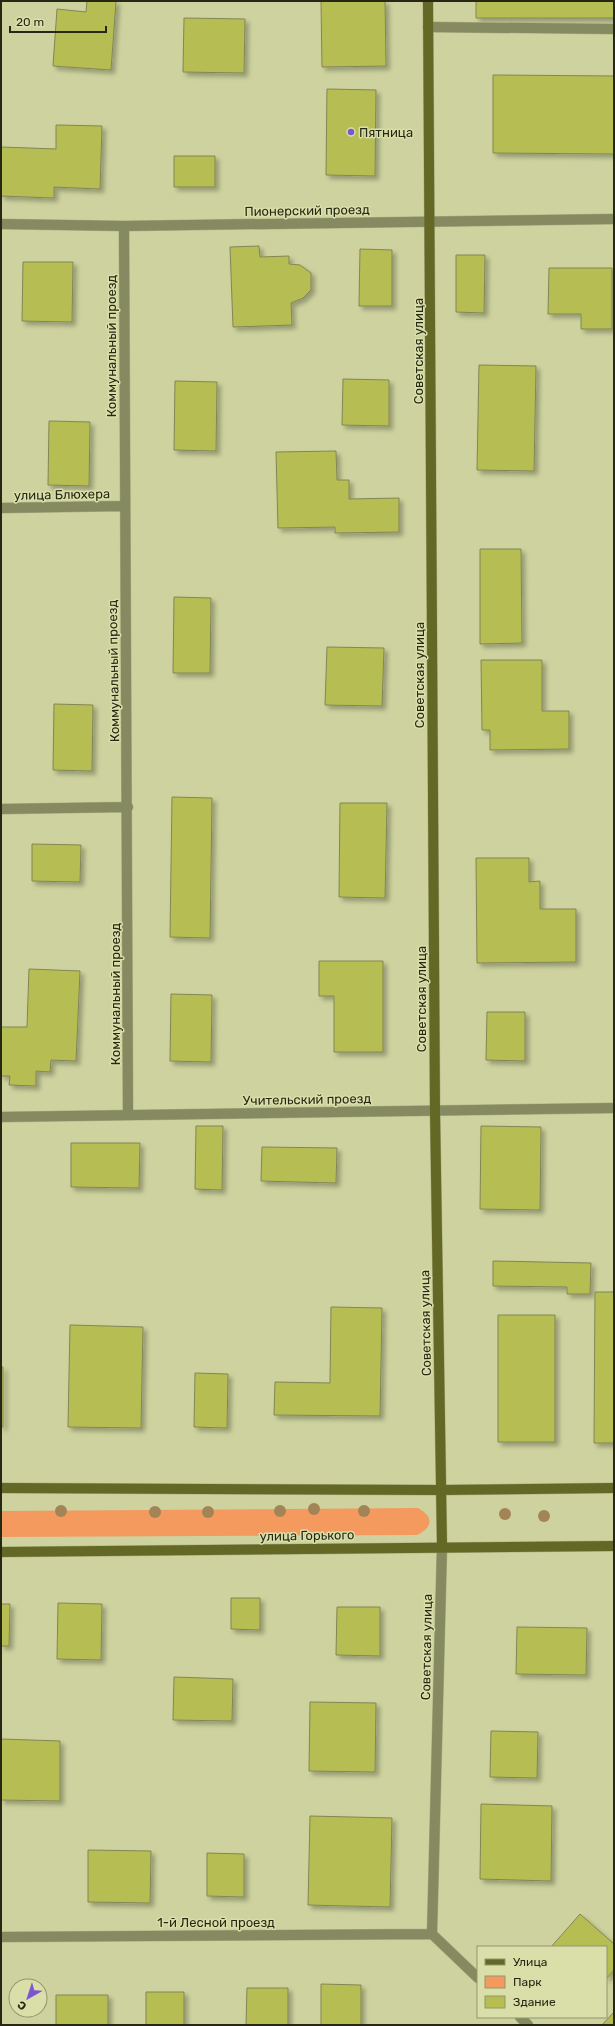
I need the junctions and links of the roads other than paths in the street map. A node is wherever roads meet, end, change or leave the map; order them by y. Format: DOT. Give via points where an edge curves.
graph roads {
  1 [pos="428,1"];
  2 [pos="428,27"];
  3 [pos="614,30"];
  4 [pos="614,219"];
  5 [pos="430,221"];
  6 [pos="1,224"];
  7 [pos="124,226"];
  8 [pos="124,506"];
  9 [pos="1,508"];
  10 [pos="128,807"];
  11 [pos="1,809"];
  12 [pos="614,1108"];
  13 [pos="435,1111"];
  14 [pos="128,1115"];
  15 [pos="1,1117"];
  16 [pos="1,1488"];
  17 [pos="614,1488"];
  18 [pos="441,1490"];
  19 [pos="442,1546"];
  20 [pos="614,1546"];
  21 [pos="1,1552"];
  22 [pos="432,1934"];
  23 [pos="1,1937"];
  24 [pos="477,1977"];
  1 -- 2 [label="main road, Советская улица"];
  2 -- 3 [label="street"];
  2 -- 5 [label="main road, Советская улица"];
  4 -- 5 [label="street, Пионерский проезд"];
  5 -- 7 [label="street, Пионерский проезд"];
  5 -- 13 [label="main road, Советская улица"];
  6 -- 7 [label="street, Пионерский проезд"];
  7 -- 8 [label="street, Коммунальный проезд"];
  8 -- 9 [label="street, улица Блюхера"];
  8 -- 10 [label="street, Коммунальный проезд"];
  10 -- 11 [label="street"];
  10 -- 14 [label="street, Коммунальный проезд"];
  12 -- 13 [label="street, Учительский проезд"];
  13 -- 14 [label="street, Учительский проезд"];
  13 -- 18 [label="main road, Советская улица"];
  14 -- 15 [label="street, Учительский проезд"];
  16 -- 18 [label="main road"];
  17 -- 18 [label="main road"];
  18 -- 19 [label="main road, Советская улица"];
  19 -- 20 [label="main road, улица Горького"];
  19 -- 21 [label="main road, улица Горького"];
  19 -- 22 [label="street, Советская улица"];
  22 -- 23 [label="street, 1-й Лесной проезд"];
  22 -- 24 [label="street"];
}
